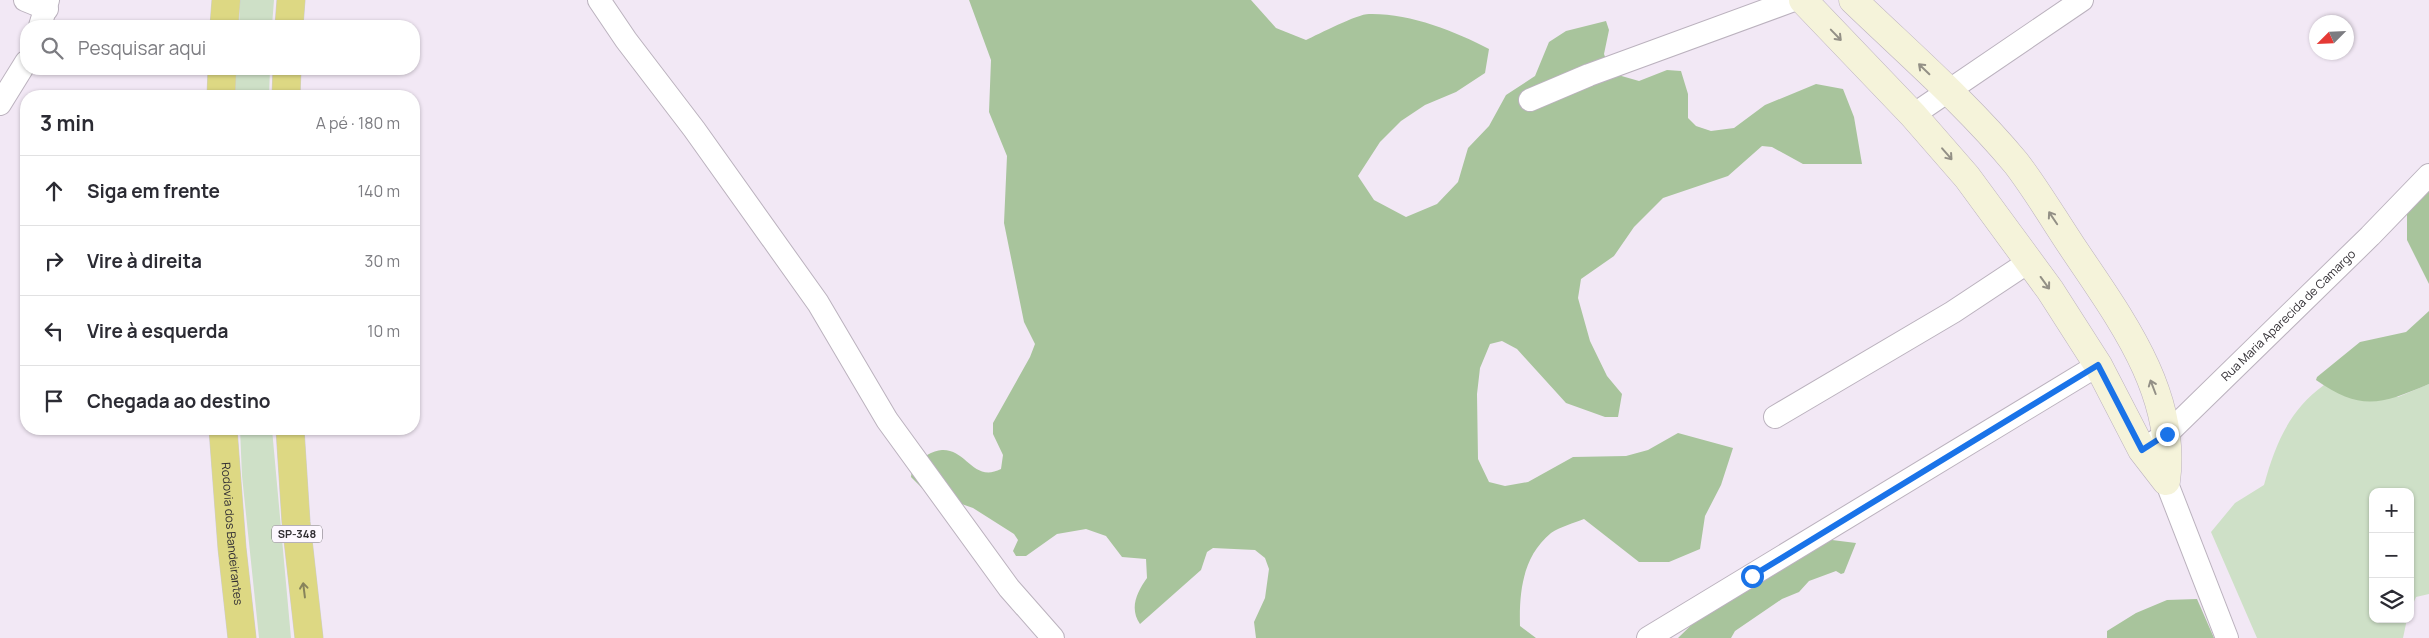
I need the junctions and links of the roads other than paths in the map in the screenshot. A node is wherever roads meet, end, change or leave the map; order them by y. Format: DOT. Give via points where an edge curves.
graph roads {
  1 [pos="25,0"];
  2 [pos="226,0"];
  3 [pos="291,0"];
  4 [pos="599,0"];
  5 [pos="1794,0"];
  6 [pos="1803,0"];
  7 [pos="1853,0"];
  8 [pos="2082,0"];
  9 [pos="45,12"];
  10 [pos="224,20"];
  11 [pos="290,20"];
  12 [pos="20,72"];
  13 [pos="222,75"];
  14 [pos="287,75"];
  15 [pos="221,90"];
  16 [pos="286,90"];
  17 [pos="1948,92"];
  18 [pos="1530,100"];
  19 [pos="0,104"];
  20 [pos="1913,115"];
  21 [pos="2429,175"];
  22 [pos="2030,261"];
  23 [pos="2098,365"];
  24 [pos="1775,417"];
  25 [pos="2167,434"];
  26 [pos="223,435"];
  27 [pos="290,435"];
  28 [pos="2142,450"];
  29 [pos="2166,481"];
  30 [pos="242,638"];
  31 [pos="309,638"];
  32 [pos="1053,638"];
  33 [pos="1648,638"];
  34 [pos="2227,638"];
  1 -- 9 [label="street"];
  2 -- 10 [label="highway"];
  3 -- 11 [label="highway"];
  4 -- 32 [label="street" via="818,303 887,420 1009,588"];
  5 -- 18 [label="street"];
  6 -- 20 [label="street, one-way"];
  17 -- 7 [label="street, one-way"];
  8 -- 17 [label="street"];
  12 -- 19 [label="street"];
  13 -- 15 [label="highway"];
  14 -- 16 [label="highway"];
  17 -- 20 [label="street"];
  25 -- 17 [label="street, one-way" via="2142,357 2117,315 2016,164"];
  20 -- 22 [label="street, one-way" via="1967,177"];
  21 -- 25 [label="street, Rua Maria Aparecida de Camargo"];
  22 -- 23 [label="street, one-way"];
  22 -- 24 [label="street" via="1954,312"];
  23 -- 28 [label="street"];
  23 -- 33 [label="street"];
  25 -- 28 [label="street, Rua Maria Aparecida de Camargo"];
  25 -- 29 [label="street"];
  26 -- 30 [label="highway, Rodovia dos Bandeirantes"];
  31 -- 27 [label="highway, SP-348, one-way"];
  28 -- 29 [label="street"];
  29 -- 34 [label="street"];
}
